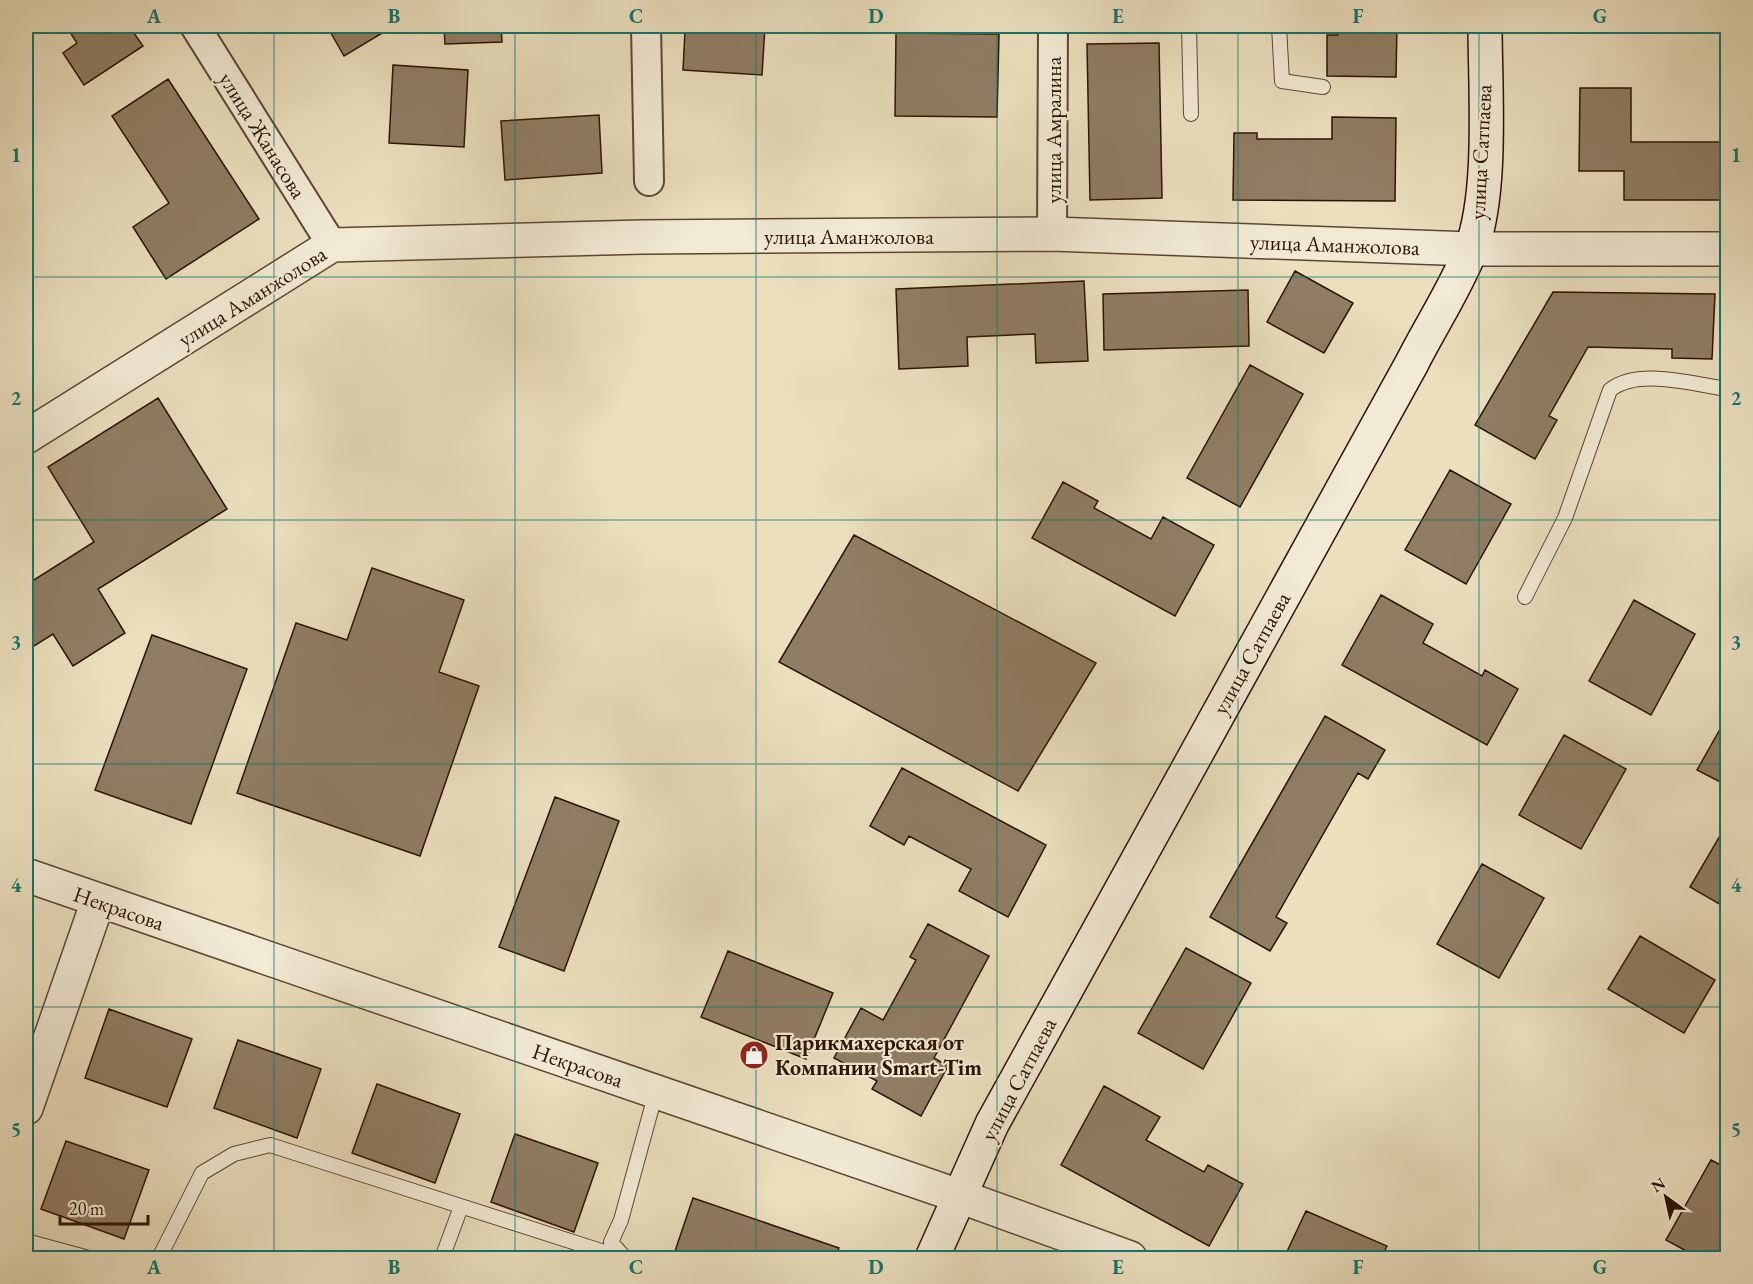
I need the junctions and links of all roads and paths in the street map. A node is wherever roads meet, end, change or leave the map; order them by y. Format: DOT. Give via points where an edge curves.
graph roads {
  1 [pos="195,26"];
  2 [pos="646,26"];
  3 [pos="1053,26"];
  4 [pos="1189,26"];
  5 [pos="1279,26"];
  6 [pos="1485,26"];
  7 [pos="1323,87"];
  8 [pos="1191,114"];
  9 [pos="649,181"];
  10 [pos="1052,234"];
  11 [pos="332,245"];
  12 [pos="1471,249"];
  13 [pos="1728,249"];
  14 [pos="1728,389"];
  15 [pos="26,437"];
  16 [pos="1525,597"];
  17 [pos="26,875"];
  18 [pos="98,901"];
  19 [pos="656,1092"];
  20 [pos="26,1108"];
  21 [pos="959,1196"];
  22 [pos="461,1207"];
  23 [pos="26,1241"];
  24 [pos="89,1258"];
  25 [pos="159,1258"];
  26 [pos="442,1258"];
  27 [pos="624,1258"];
  28 [pos="932,1258"];
  29 [pos="1130,1258"];
  1 -- 11 [label="street, улица Жанасова"];
  2 -- 9 [label="street"];
  3 -- 10 [label="street, улица Амралина"];
  4 -- 8 [label="lane"];
  5 -- 7 [label="lane" via="1282,81"];
  6 -- 12 [label="street, улица Сатпаева" via="1484,166 1479,218"];
  10 -- 11 [label="street, улица Аманжолова" via="642,237"];
  10 -- 12 [label="street, улица Аманжолова"];
  11 -- 15 [label="street, улица Аманжолова"];
  12 -- 13 [label="street, улица Аманжолова"];
  12 -- 21 [label="street, улица Сатпаева" via="992,1124"];
  14 -- 16 [label="lane" via="1657,377 1627,381 1610,390 1565,518"];
  17 -- 18 [label="street, Некрасова"];
  18 -- 19 [label="street, Некрасова"];
  18 -- 20 [label="street"];
  19 -- 21 [label="street, Некрасова"];
  19 -- 27 [label="lane" via="621,1220 611,1242"];
  21 -- 28 [label="street, улица Сатпаева"];
  21 -- 29 [label="street, Некрасова"];
  22 -- 25 [label="lane" via="270,1145 234,1154 202,1173"];
  22 -- 26 [label="lane"];
  22 -- 27 [label="lane"];
  23 -- 24 [label="lane"];
}
